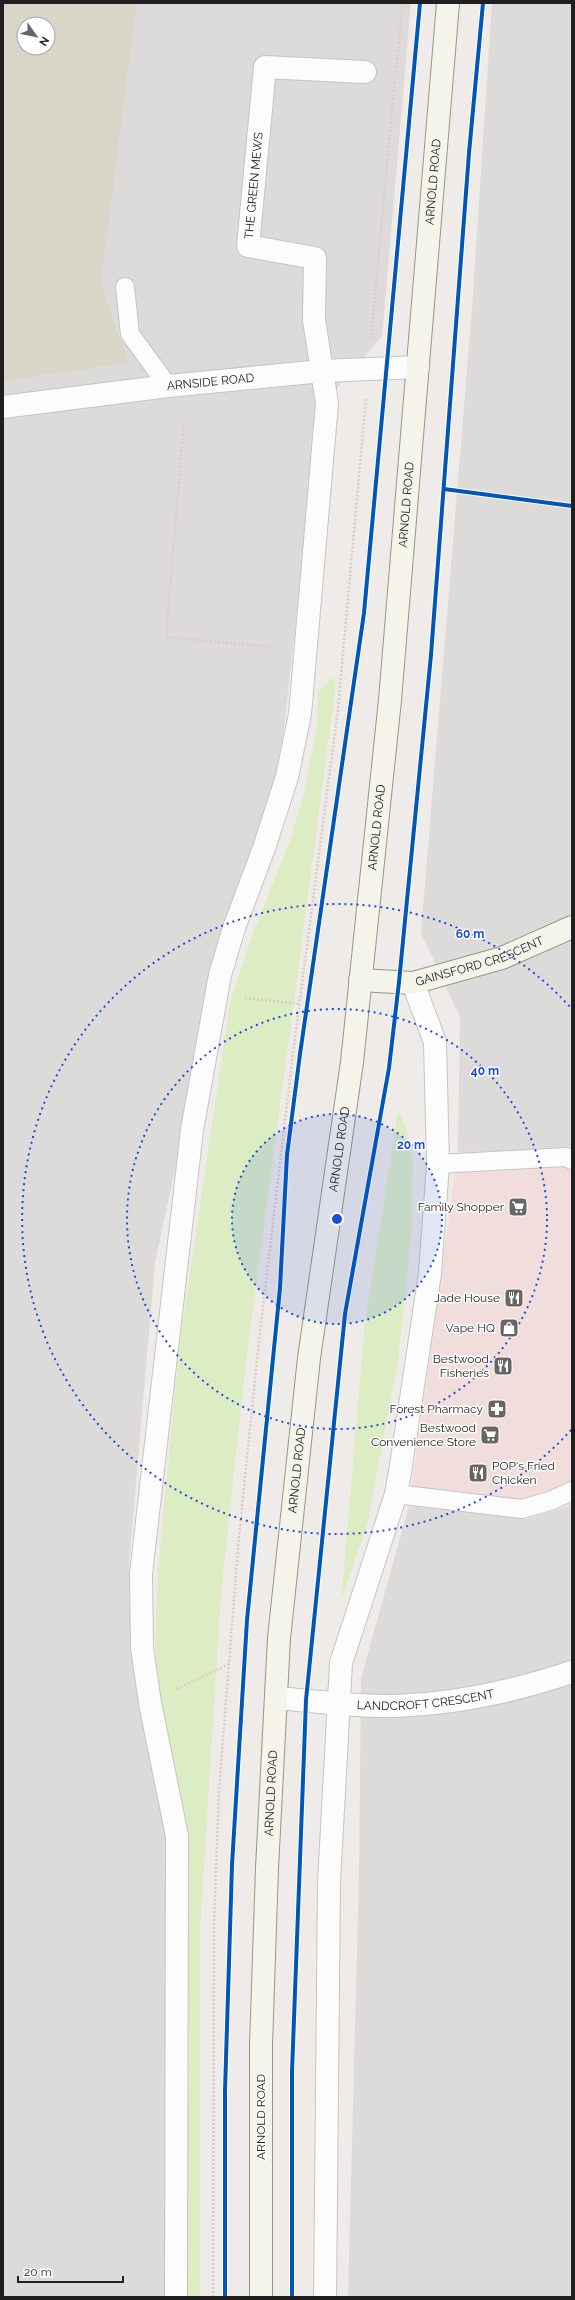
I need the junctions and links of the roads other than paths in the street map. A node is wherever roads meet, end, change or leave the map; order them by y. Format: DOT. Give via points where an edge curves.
graph roads {
  1 [pos="448,3"];
  2 [pos="365,72"];
  3 [pos="125,287"];
  4 [pos="418,367"];
  5 [pos="322,371"];
  6 [pos="168,386"];
  7 [pos="3,407"];
  8 [pos="572,927"];
  9 [pos="360,980"];
  10 [pos="413,983"];
  11 [pos="572,1160"];
  12 [pos="438,1164"];
  13 [pos="572,1491"];
  14 [pos="396,1494"];
  15 [pos="572,1672"];
  16 [pos="276,1698"];
  17 [pos="339,1703"];
  18 [pos="176,2297"];
  19 [pos="261,2297"];
  20 [pos="325,2297"];
  1 -- 4 [label="main road, ARNOLD ROAD"];
  2 -- 5 [label="street, THE GREEN MEWS" via="265,67 248,246 315,258 314,320"];
  3 -- 6 [label="lane" via="130,334"];
  4 -- 5 [label="street, ARNSIDE ROAD"];
  4 -- 9 [label="main road, ARNOLD ROAD" via="390,700"];
  5 -- 6 [label="street, ARNSIDE ROAD"];
  5 -- 18 [label="street" via="327,403 300,714 287,777 220,975 192,1130 141,1574 142,1647 150,1703 177,1836"];
  6 -- 7 [label="street, ARNSIDE ROAD"];
  8 -- 10 [label="main road, GAINSFORD CRESCENT" via="502,958"];
  9 -- 10 [label="main road, GAINSFORD CRESCENT"];
  9 -- 16 [label="main road, ARNOLD ROAD" via="352,1062 309,1358 279,1638"];
  10 -- 12 [label="street" via="435,1042"];
  11 -- 12 [label="lane" via="566,1157"];
  12 -- 14 [label="street" via="430,1273"];
  13 -- 14 [label="lane" via="522,1509"];
  14 -- 17 [label="street" via="341,1663"];
  15 -- 17 [label="street, LANDCROFT CRESCENT" via="527,1687 457,1701 395,1706"];
  16 -- 17 [label="street, LANDCROFT CRESCENT"];
  16 -- 19 [label="main road, ARNOLD ROAD" via="261,2045"];
  17 -- 20 [label="street" via="329,1882"];
}
